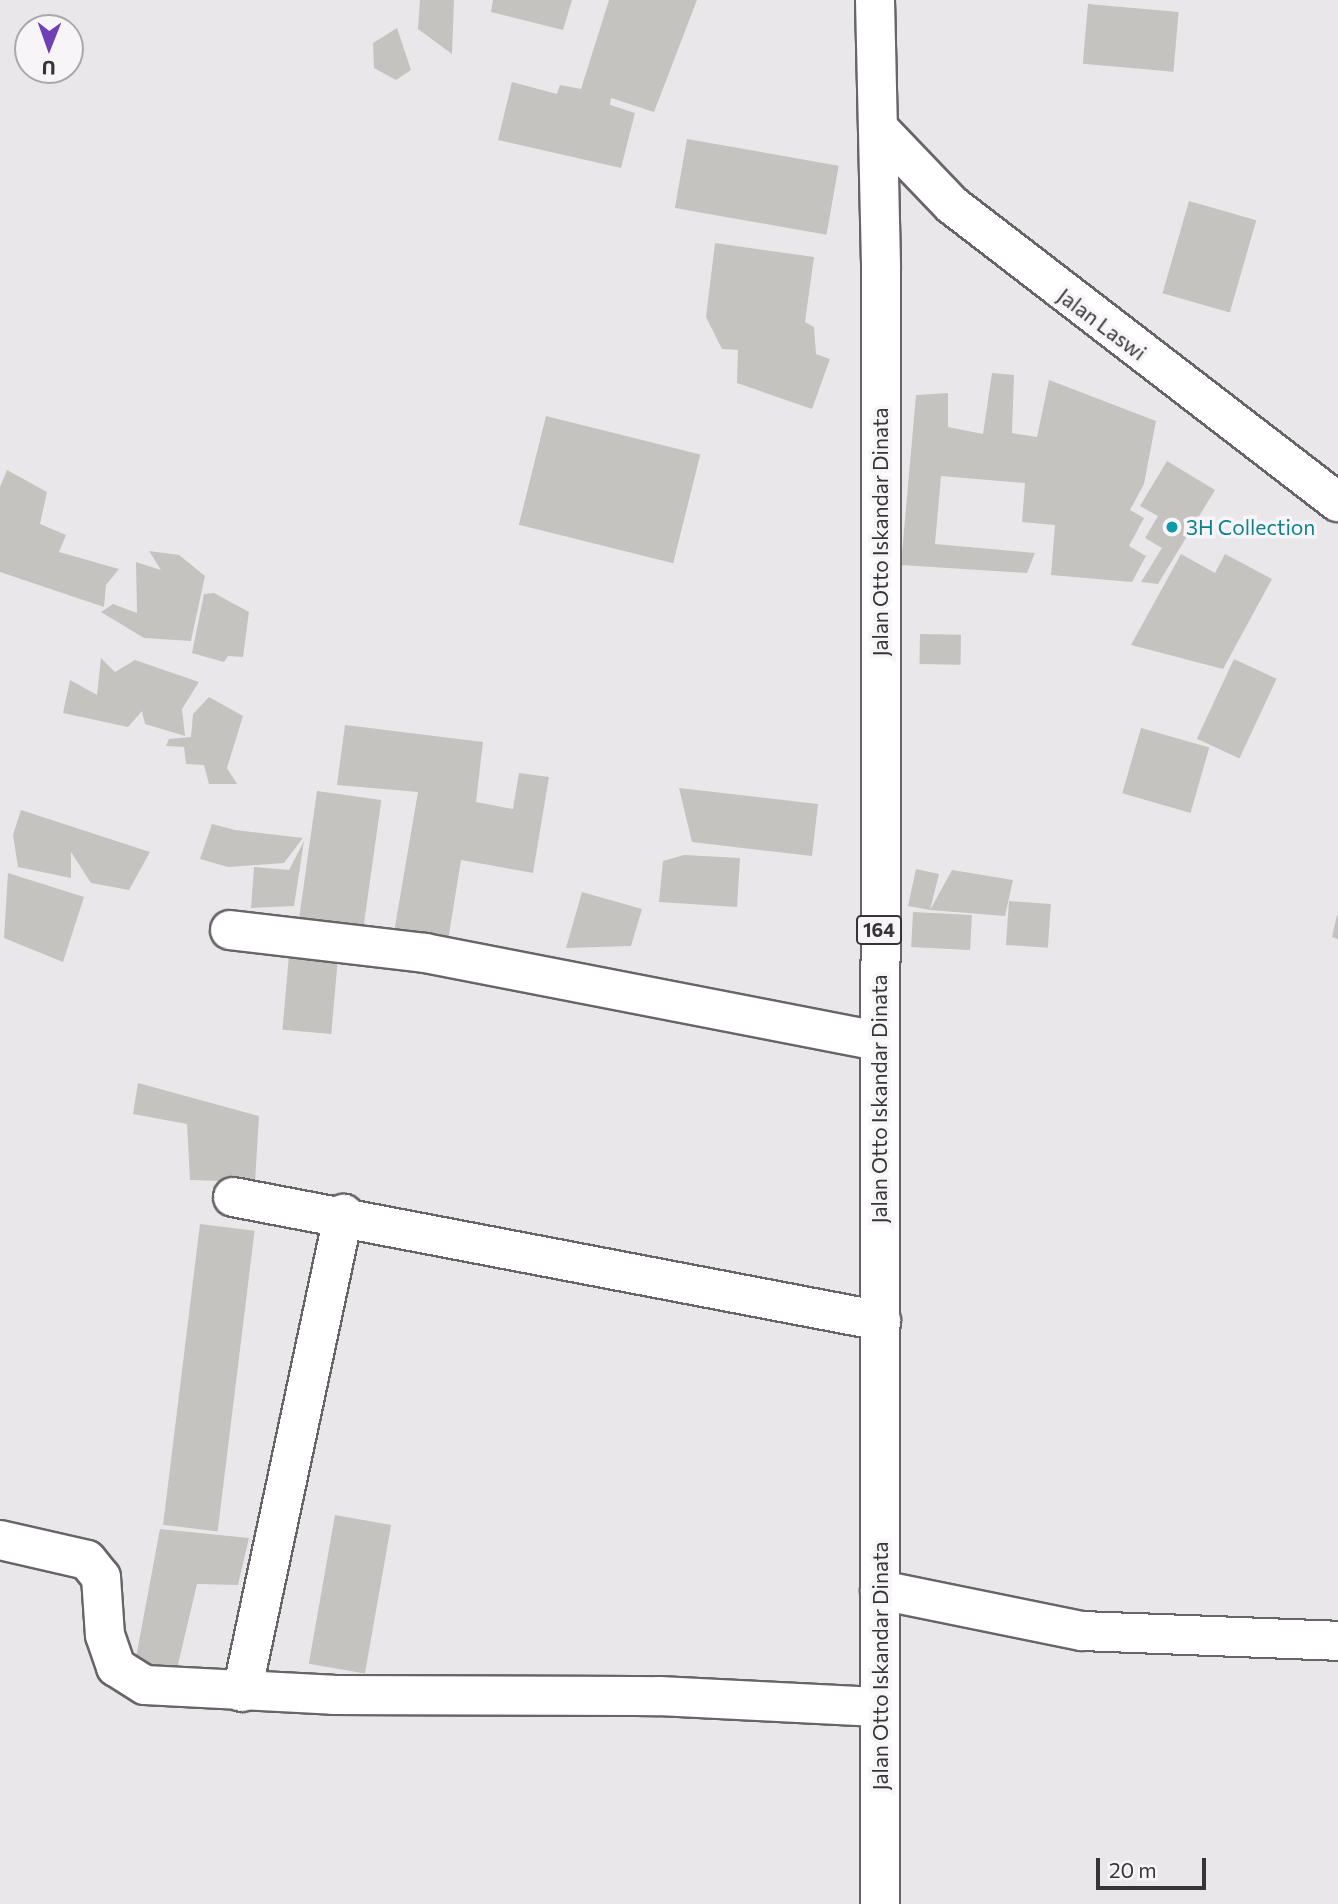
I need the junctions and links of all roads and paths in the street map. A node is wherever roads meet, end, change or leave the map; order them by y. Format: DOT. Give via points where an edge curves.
graph roads {
  1 [pos="875,0"];
  2 [pos="881,131"];
  3 [pos="1338,502"];
  4 [pos="230,930"];
  5 [pos="878,1041"];
  6 [pos="233,1197"];
  7 [pos="344,1213"];
  8 [pos="881,1321"];
  9 [pos="0,1540"];
  10 [pos="880,1590"];
  11 [pos="1338,1641"];
  12 [pos="243,1692"];
  13 [pos="878,1707"];
  14 [pos="880,1904"];
  1 -- 2 [label="street, Jalan Otto Iskandar Dinata / 164"];
  2 -- 3 [label="street, Jalan Laswi" via="952,205"];
  2 -- 5 [label="street, Jalan Otto Iskandar Dinata / 164"];
  4 -- 5 [label="street" via="438,955"];
  5 -- 8 [label="street, Jalan Otto Iskandar Dinata / 164"];
  6 -- 7 [label="street"];
  7 -- 8 [label="street"];
  7 -- 12 [label="street"];
  8 -- 10 [label="street, Jalan Otto Iskandar Dinata / 164"];
  9 -- 12 [label="street" via="87,1560 101,1577 105,1635 116,1667 145,1685"];
  10 -- 11 [label="street" via="1082,1631"];
  10 -- 13 [label="street, Jalan Otto Iskandar Dinata / 164"];
  12 -- 13 [label="street" via="659,1696"];
  13 -- 14 [label="street, Jalan Otto Iskandar Dinata / 164"];
}
